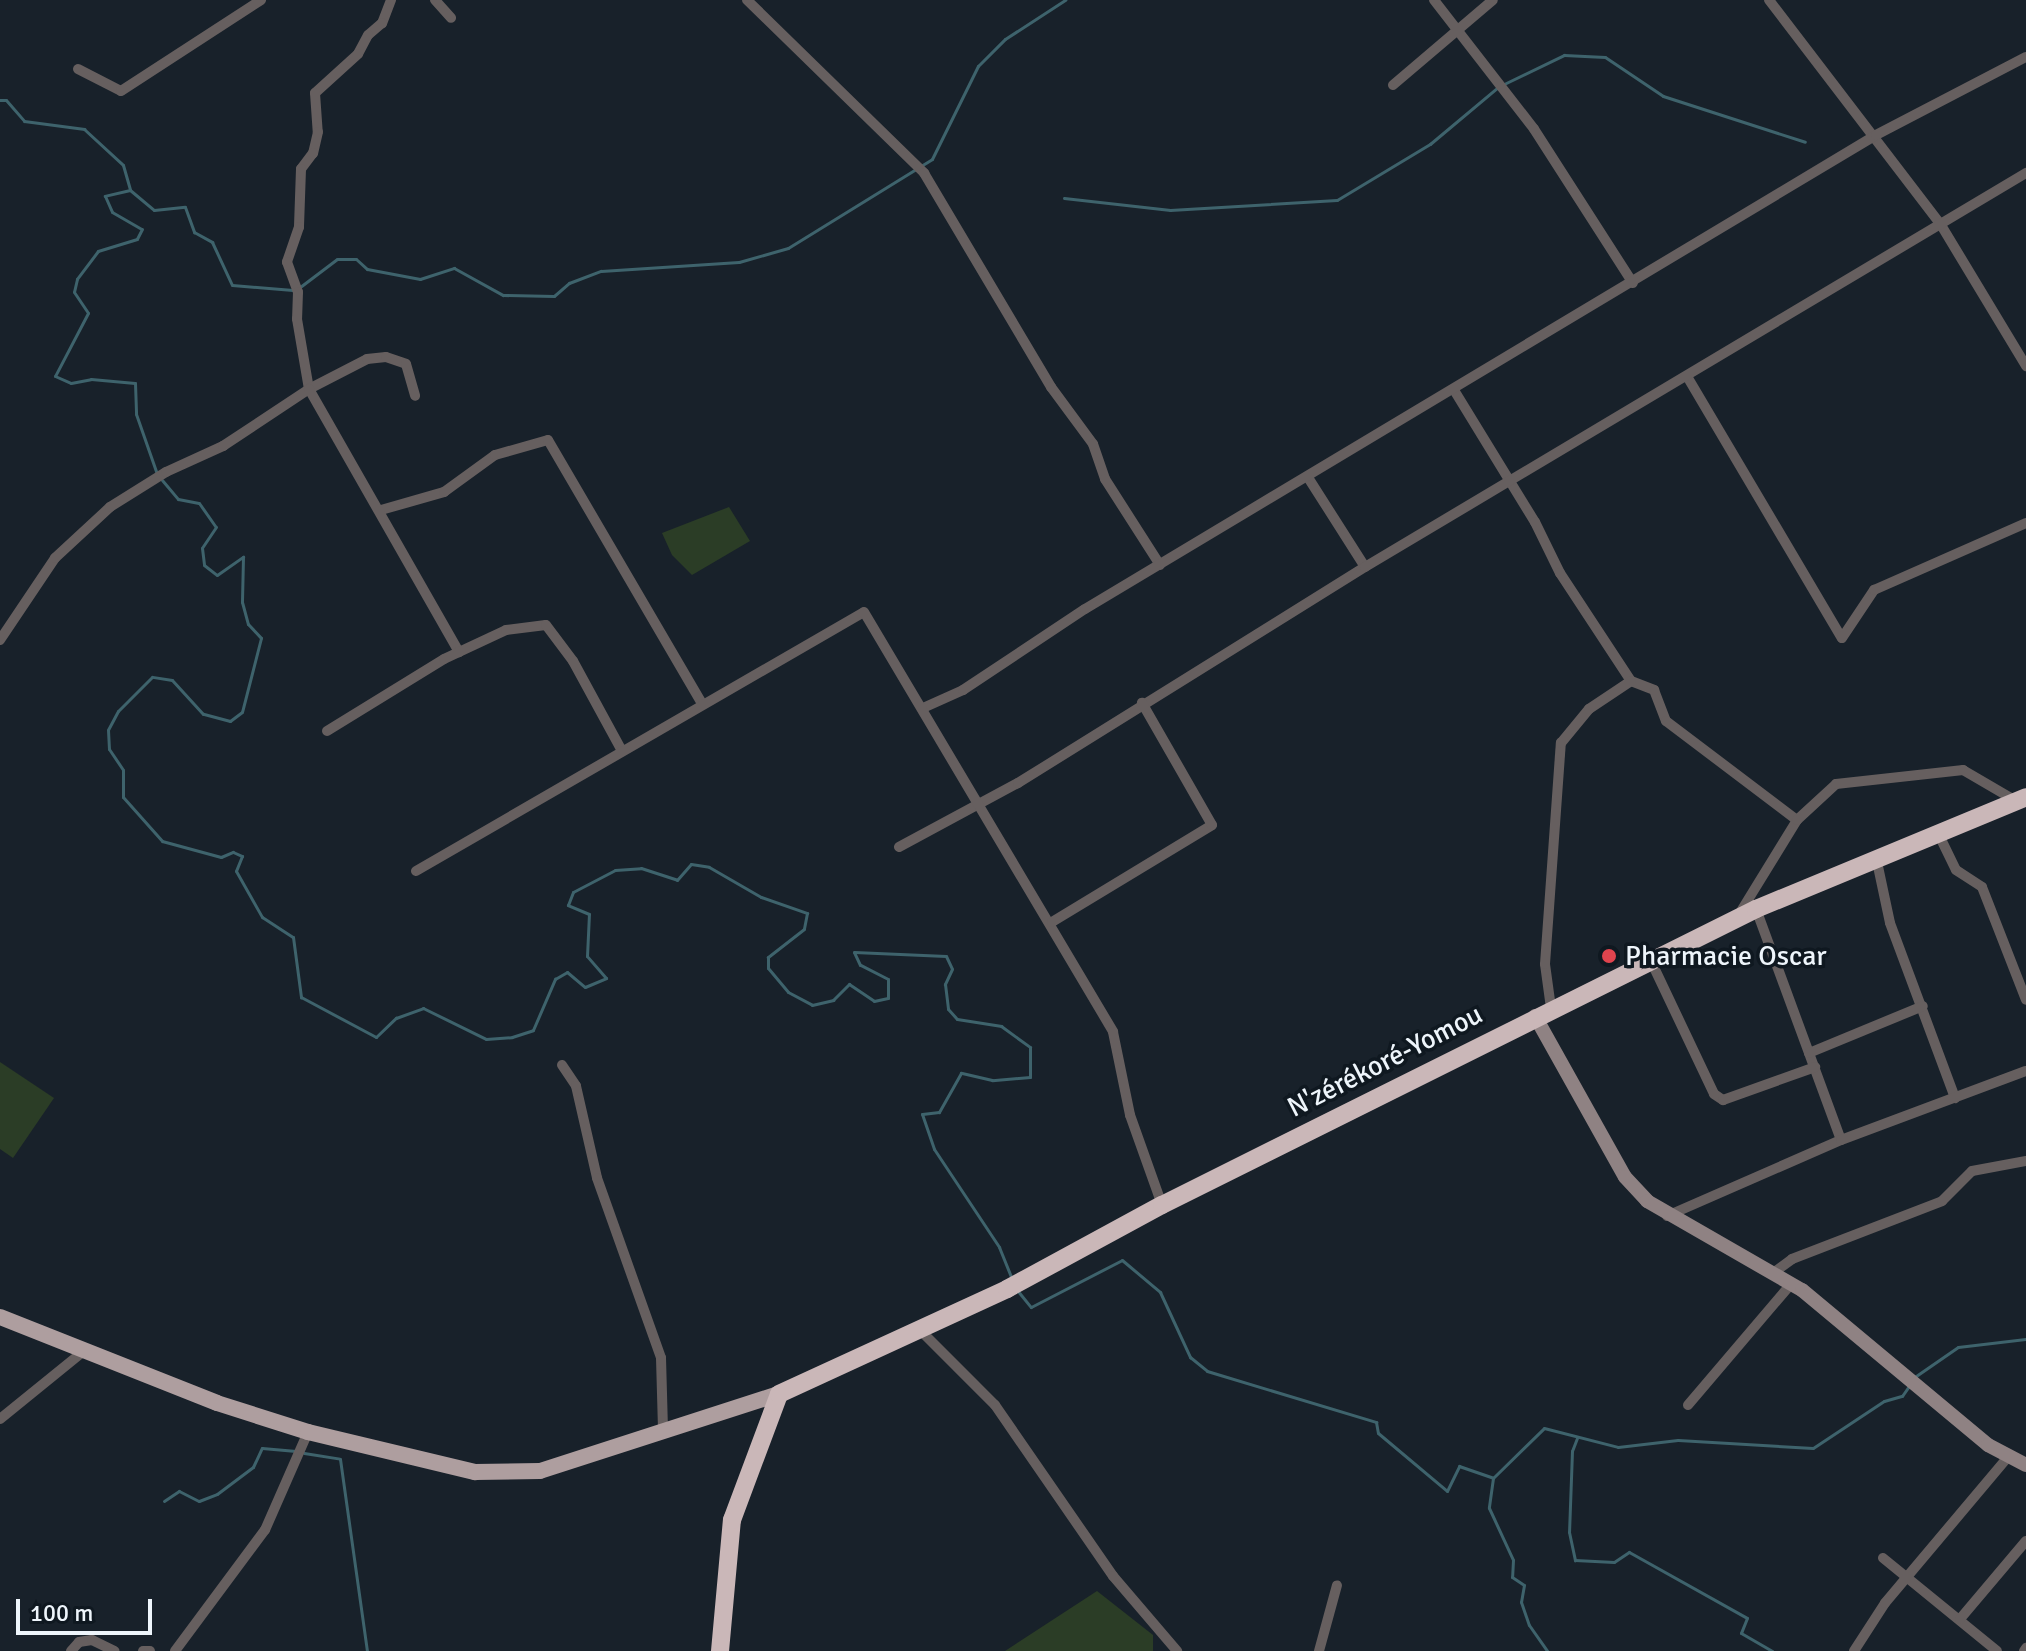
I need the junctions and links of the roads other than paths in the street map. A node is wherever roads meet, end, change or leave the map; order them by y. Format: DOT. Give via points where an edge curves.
graph roads {
  1 [pos="261,0"];
  2 [pos="391,0"];
  3 [pos="435,0"];
  4 [pos="747,0"];
  5 [pos="1434,0"];
  6 [pos="1493,0"];
  7 [pos="1769,0"];
  8 [pos="451,18"];
  9 [pos="1456,28"];
  10 [pos="2026,57"];
  11 [pos="78,69"];
  12 [pos="1393,85"];
  13 [pos="1876,135"];
  14 [pos="2026,173"];
  15 [pos="1941,225"];
  16 [pos="1633,283"];
  17 [pos="2026,366"];
  18 [pos="1688,378"];
  19 [pos="309,389"];
  20 [pos="1454,390"];
  21 [pos="415,396"];
  22 [pos="1309,479"];
  23 [pos="1510,482"];
  24 [pos="381,510"];
  25 [pos="2026,523"];
  26 [pos="1160,565"];
  27 [pos="1365,567"];
  28 [pos="0,640"];
  29 [pos="459,652"];
  30 [pos="1631,681"];
  31 [pos="701,702"];
  32 [pos="1142,703"];
  33 [pos="923,708"];
  34 [pos="327,731"];
  35 [pos="622,751"];
  36 [pos="2021,799"];
  37 [pos="980,803"];
  38 [pos="1797,820"];
  39 [pos="1938,833"];
  40 [pos="899,847"];
  41 [pos="1876,857"];
  42 [pos="416,871"];
  43 [pos="1756,909"];
  44 [pos="1737,918"];
  45 [pos="1052,922"];
  46 [pos="1650,959"];
  47 [pos="2026,1000"];
  48 [pos="1923,1006"];
  49 [pos="1543,1012"];
  50 [pos="1809,1053"];
  51 [pos="562,1065"];
  52 [pos="1815,1067"];
  53 [pos="2026,1071"];
  54 [pos="1955,1098"];
  55 [pos="1841,1140"];
  56 [pos="2026,1161"];
  57 [pos="1162,1205"];
  58 [pos="1667,1216"];
  59 [pos="1773,1273"];
  60 [pos="1792,1283"];
  61 [pos="0,1317"];
  62 [pos="920,1330"];
  63 [pos="85,1350"];
  64 [pos="779,1394"];
  65 [pos="1688,1405"];
  66 [pos="0,1419"];
  67 [pos="663,1429"];
  68 [pos="308,1432"];
  69 [pos="2008,1457"];
  70 [pos="2026,1465"];
  71 [pos="2026,1541"];
  72 [pos="1883,1558"];
  73 [pos="1906,1577"];
  74 [pos="1337,1585"];
  75 [pos="1960,1619"];
  76 [pos="71,1651"];
  77 [pos="115,1651"];
  78 [pos="143,1651"];
  79 [pos="150,1651"];
  80 [pos="175,1651"];
  81 [pos="720,1651"];
  82 [pos="1177,1651"];
  83 [pos="1319,1651"];
  84 [pos="1854,1651"];
  85 [pos="1997,1651"];
  1 -- 11 [label="street" via="121,91"];
  2 -- 19 [label="street" via="382,23 358,54 315,93 318,132 313,153 301,169 299,227 287,262 297,287"];
  3 -- 8 [label="street"];
  4 -- 26 [label="street" via="921,168 1051,387 1093,444 1105,479"];
  5 -- 9 [label="street"];
  6 -- 9 [label="street"];
  7 -- 13 [label="street"];
  9 -- 12 [label="street"];
  9 -- 16 [label="street" via="1534,129"];
  10 -- 13 [label="street"];
  13 -- 15 [label="street"];
  13 -- 16 [label="street"];
  14 -- 15 [label="street"];
  15 -- 17 [label="street"];
  15 -- 18 [label="street"];
  16 -- 20 [label="street"];
  18 -- 23 [label="street"];
  18 -- 25 [label="street" via="1842,638 1874,590"];
  19 -- 21 [label="street" via="367,359 386,357 406,364"];
  19 -- 24 [label="street"];
  19 -- 28 [label="street" via="223,446 166,472 110,507 55,558"];
  20 -- 22 [label="street"];
  20 -- 23 [label="street"];
  22 -- 26 [label="street"];
  22 -- 27 [label="street"];
  23 -- 27 [label="street"];
  23 -- 30 [label="street" via="1560,573"];
  24 -- 29 [label="street"];
  24 -- 31 [label="street" via="444,492 495,455 548,440"];
  26 -- 33 [label="street" via="963,690"];
  27 -- 32 [label="street"];
  29 -- 34 [label="street"];
  29 -- 35 [label="street" via="506,630 546,625 573,661"];
  30 -- 38 [label="street" via="1654,690 1666,721"];
  30 -- 49 [label="street" via="1589,709 1561,743"];
  31 -- 33 [label="street" via="787,660 864,612"];
  31 -- 35 [label="street"];
  32 -- 37 [label="street"];
  32 -- 45 [label="street" via="1212,825"];
  33 -- 37 [label="street"];
  35 -- 42 [label="street"];
  36 -- 38 [label="street" via="1963,770 1836,784"];
  36 -- 39 [label="highway, N'zérékoré-Yomou"];
  37 -- 40 [label="street"];
  37 -- 45 [label="street"];
  38 -- 44 [label="street"];
  39 -- 41 [label="highway, N'zérékoré-Yomou"];
  39 -- 47 [label="street" via="1956,870 1982,887"];
  41 -- 43 [label="highway, N'zérékoré-Yomou"];
  41 -- 48 [label="street" via="1890,923"];
  43 -- 44 [label="highway, N'zérékoré-Yomou"];
  43 -- 50 [label="street"];
  44 -- 46 [label="highway, N'zérékoré-Yomou"];
  45 -- 57 [label="street" via="1113,1032 1130,1115"];
  46 -- 49 [label="highway, N'zérékoré-Yomou"];
  46 -- 52 [label="street" via="1714,1094 1723,1100"];
  48 -- 50 [label="street"];
  48 -- 54 [label="street"];
  49 -- 57 [label="highway, N'zérékoré-Yomou"];
  49 -- 58 [label="street" via="1625,1177"];
  50 -- 52 [label="street"];
  51 -- 67 [label="street" via="576,1086 597,1178 661,1358"];
  52 -- 55 [label="street"];
  53 -- 54 [label="street"];
  54 -- 55 [label="street"];
  55 -- 58 [label="street"];
  56 -- 59 [label="street" via="1972,1171 1942,1201 1792,1259"];
  57 -- 62 [label="highway, N'zérékoré-Yomou"];
  58 -- 59 [label="street"];
  59 -- 60 [label="street"];
  60 -- 65 [label="street"];
  60 -- 69 [label="street"];
  61 -- 63 [label="main road"];
  62 -- 64 [label="highway, N'zérékoré-Yomou"];
  62 -- 82 [label="street" via="995,1405 1113,1576"];
  63 -- 66 [label="street"];
  63 -- 68 [label="main road" via="217,1403"];
  64 -- 67 [label="main road"];
  64 -- 81 [label="highway" via="732,1520"];
  67 -- 68 [label="main road" via="517,1475 475,1472"];
  68 -- 80 [label="street" via="265,1530"];
  69 -- 70 [label="street"];
  69 -- 73 [label="street"];
  71 -- 75 [label="street"];
  72 -- 73 [label="street"];
  73 -- 75 [label="street"];
  73 -- 84 [label="street"];
  74 -- 83 [label="street"];
  75 -- 85 [label="street"];
  76 -- 77 [label="street" via="79,1642 92,1640"];
  78 -- 79 [label="street"];
}
